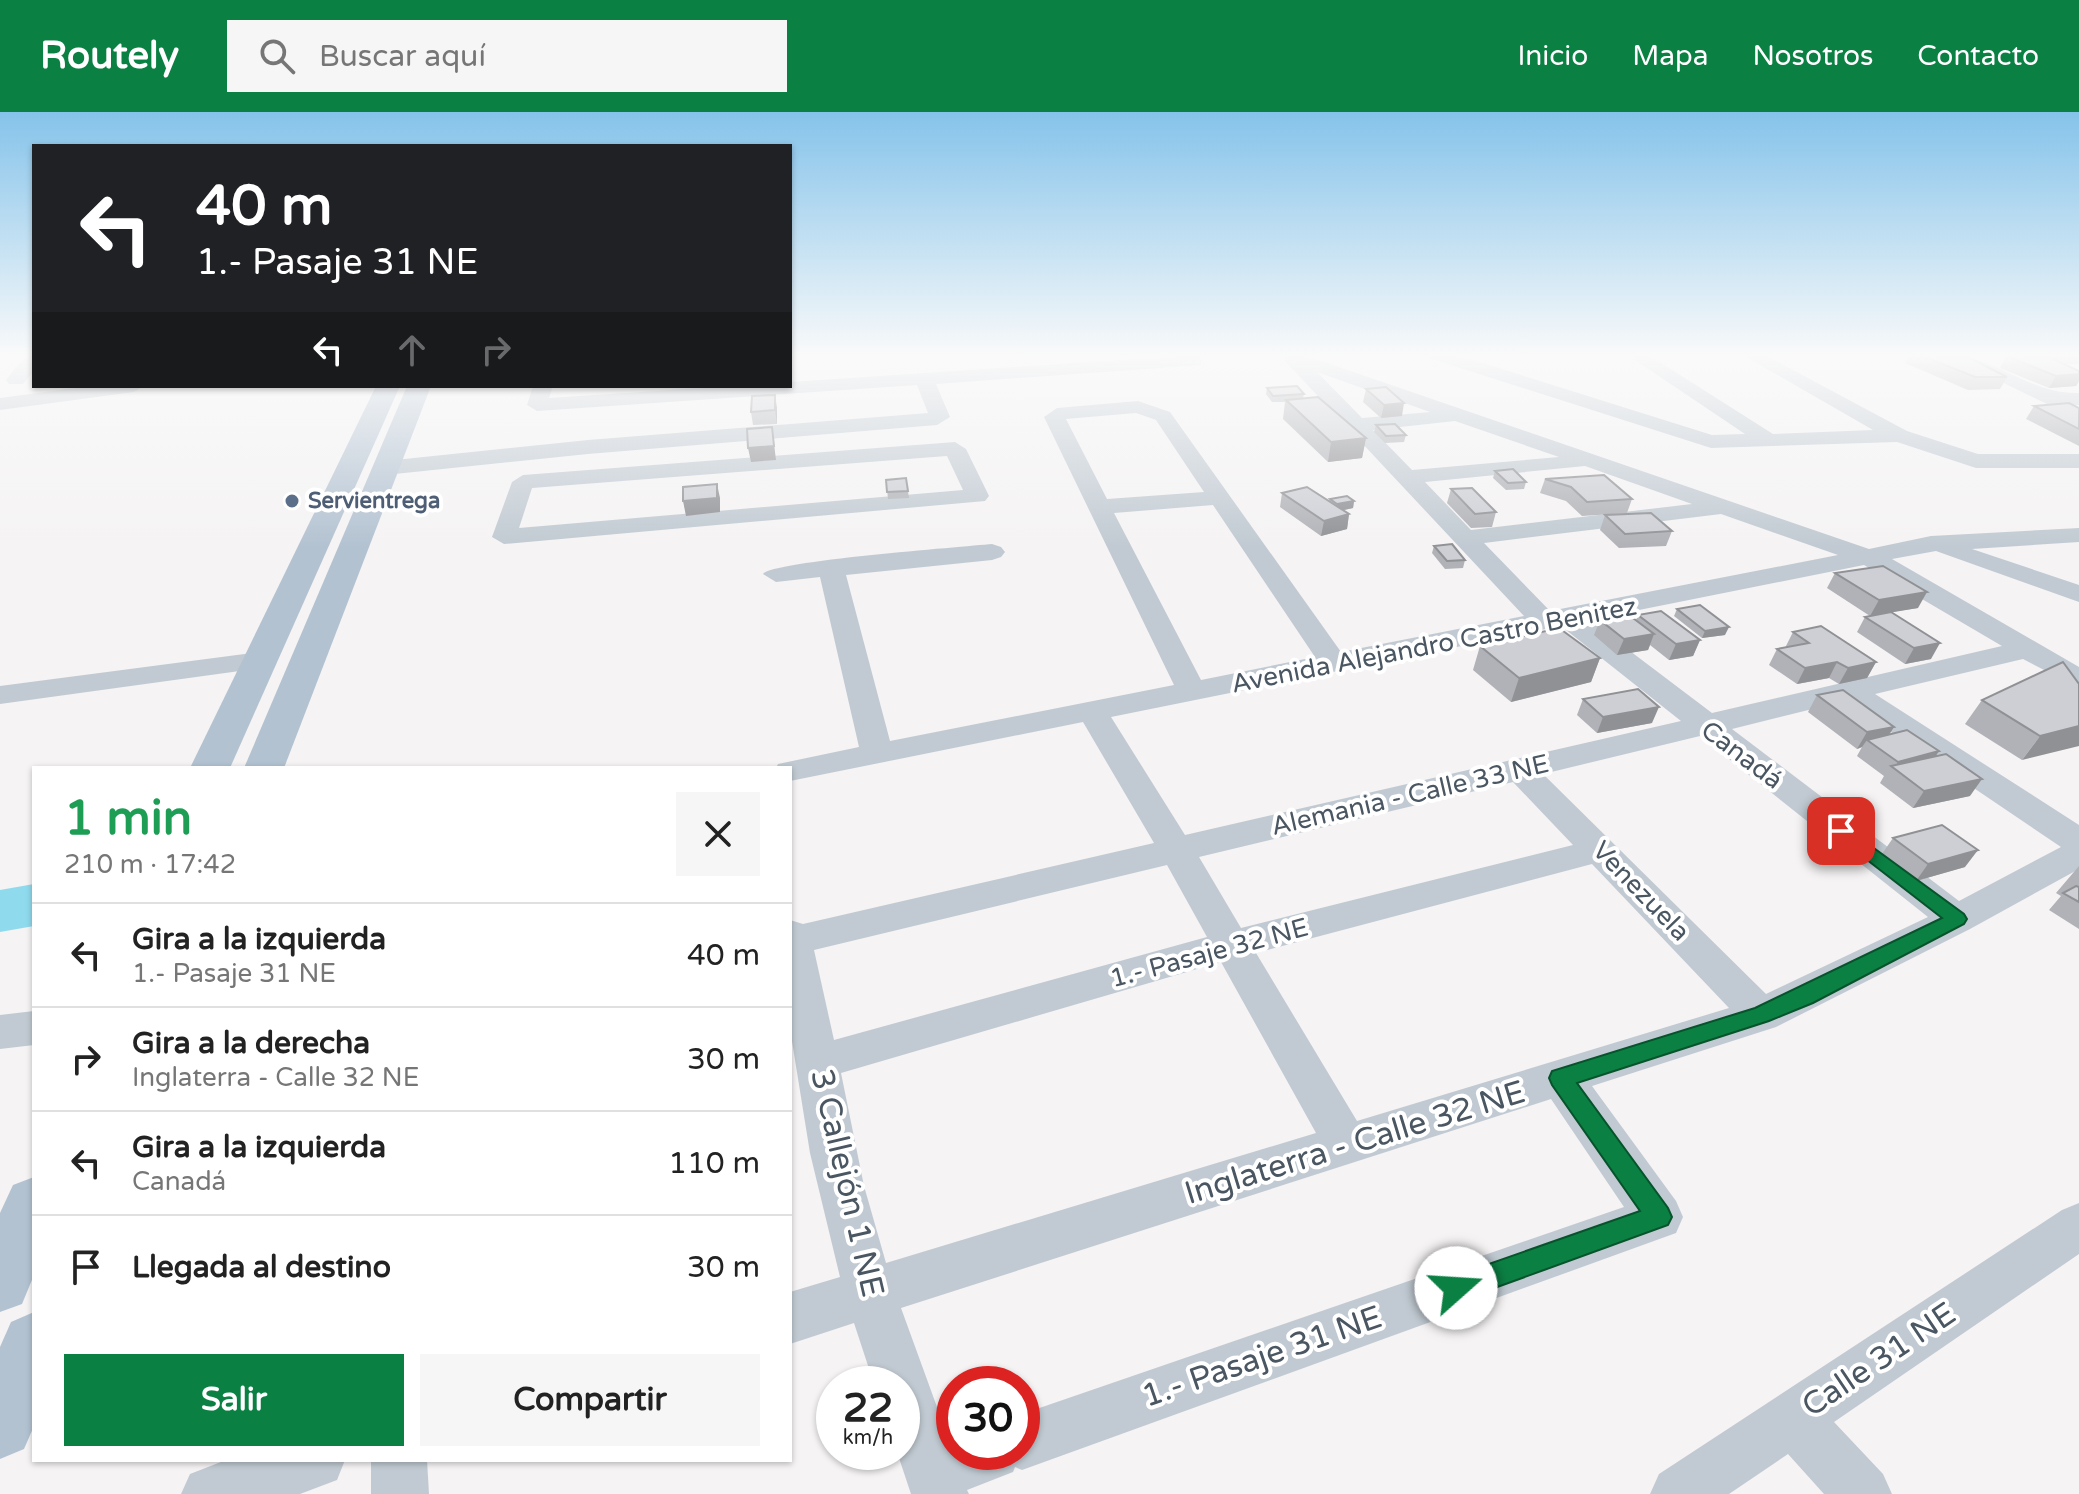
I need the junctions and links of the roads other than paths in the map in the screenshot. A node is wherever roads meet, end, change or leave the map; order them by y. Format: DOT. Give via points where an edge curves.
graph roads {
  1 [pos="373,418"];
  2 [pos="406,418"];
  3 [pos="594,418"];
  4 [pos="937,418"];
  5 [pos="1055,418"];
  6 [pos="1165,418"];
  7 [pos="1351,418"];
  8 [pos="1424,418"];
  9 [pos="1470,418"];
  10 [pos="1638,418"];
  11 [pos="1734,418"];
  12 [pos="1867,418"];
  13 [pos="1357,425"];
  14 [pos="743,431"];
  15 [pos="1899,436"];
  16 [pos="589,443"];
  17 [pos="1771,443"];
  18 [pos="389,460"];
  19 [pos="1590,461"];
  20 [pos="2079,461"];
  21 [pos="745,464"];
  22 [pos="1406,477"];
  23 [pos="1219,498"];
  24 [pos="1099,507"];
  25 [pos="1723,507"];
  26 [pos="749,515"];
  27 [pos="2079,535"];
  28 [pos="1465,538"];
  29 [pos="1931,544"];
  30 [pos="992,552"];
  31 [pos="1869,557"];
  32 [pos="831,567"];
  33 [pos="776,574"];
  34 [pos="2079,594"];
  35 [pos="1557,621"];
  36 [pos="2027,649"];
  37 [pos="259,661"];
  38 [pos="1335,665"];
  39 [pos="2079,679"];
  40 [pos="1850,691"];
  41 [pos="1193,693"];
  42 [pos="0,695"];
  43 [pos="1093,713"];
  44 [pos="1702,725"];
  45 [pos="877,755"];
  46 [pos="211,766"];
  47 [pos="265,766"];
  48 [pos="1519,769"];
  49 [pos="792,771"];
  50 [pos="2079,842"];
  51 [pos="1600,850"];
  52 [pos="1177,851"];
  53 [pos="2079,853"];
  54 [pos="1957,919"];
  55 [pos="1230,945"];
  56 [pos="793,960"];
  57 [pos="1761,1015"];
  58 [pos="32,1028"];
  59 [pos="0,1032"];
  60 [pos="819,1062"];
  61 [pos="1561,1078"];
  62 [pos="1346,1144"];
  63 [pos="32,1209"];
  64 [pos="2079,1226"];
  65 [pos="0,1282"];
  66 [pos="870,1295"];
  67 [pos="792,1317"];
  68 [pos="32,1350"];
  69 [pos="894,1366"];
  70 [pos="1793,1419"];
  71 [pos="0,1425"];
  72 [pos="1040,1436"];
  73 [pos="920,1439"];
  74 [pos="311,1462"];
  75 [pos="399,1462"];
  76 [pos="961,1470"];
  77 [pos="936,1484"];
  78 [pos="210,1494"];
  79 [pos="400,1494"];
  80 [pos="1679,1494"];
  81 [pos="1863,1494"];
  1 -- 37 [label="main road"];
  2 -- 18 [label="main road"];
  3 -- 16 [label="street"];
  4 -- 14 [label="street"];
  5 -- 24 [label="street"];
  6 -- 23 [label="street"];
  7 -- 13 [label="street, Canadá"];
  8 -- 13 [label="street"];
  9 -- 19 [label="street"];
  10 -- 17 [label="street" via="1711,442"];
  11 -- 17 [label="street"];
  12 -- 15 [label="street"];
  13 -- 22 [label="street, Canadá"];
  14 -- 16 [label="street"];
  14 -- 21 [label="street"];
  15 -- 17 [label="street"];
  15 -- 20 [label="street" via="1976,461"];
  16 -- 18 [label="street"];
  18 -- 47 [label="main road"];
  19 -- 22 [label="street"];
  19 -- 25 [label="street"];
  21 -- 26 [label="street"];
  21 -- 26 [label="street" via="955,449 977,496"];
  21 -- 26 [label="street" via="523,482 504,537"];
  22 -- 28 [label="street, Canadá"];
  23 -- 24 [label="street"];
  23 -- 38 [label="street"];
  24 -- 41 [label="street"];
  25 -- 28 [label="street"];
  25 -- 31 [label="street"];
  27 -- 29 [label="street, Avenida Alejandro Castro Benitez"];
  28 -- 35 [label="street, Canadá"];
  29 -- 31 [label="street, Avenida Alejandro Castro Benitez"];
  29 -- 34 [label="street"];
  30 -- 32 [label="street"];
  31 -- 35 [label="street, Avenida Alejandro Castro Benitez"];
  31 -- 36 [label="street"];
  32 -- 33 [label="street"];
  32 -- 45 [label="street"];
  35 -- 38 [label="street, Avenida Alejandro Castro Benitez"];
  35 -- 44 [label="street, Canadá"];
  36 -- 39 [label="street"];
  36 -- 40 [label="street, Alemania - Calle 33 NE"];
  37 -- 42 [label="street"];
  37 -- 46 [label="main road"];
  38 -- 41 [label="street, Avenida Alejandro Castro Benitez"];
  40 -- 44 [label="street, Alemania - Calle 33 NE"];
  40 -- 50 [label="street"];
  41 -- 43 [label="street, Avenida Alejandro Castro Benitez"];
  43 -- 45 [label="street, Avenida Alejandro Castro Benitez"];
  43 -- 52 [label="street"];
  44 -- 48 [label="street, Alemania - Calle 33 NE"];
  44 -- 54 [label="street, Canadá"];
  45 -- 49 [label="street, Avenida Alejandro Castro Benitez"];
  48 -- 51 [label="street, Venezuela"];
  48 -- 52 [label="street, Alemania - Calle 33 NE"];
  51 -- 55 [label="street, 1.- Pasaje 32 NE"];
  51 -- 57 [label="street, Venezuela"];
  52 -- 55 [label="street"];
  52 -- 56 [label="street, Alemania - Calle 33 NE"];
  53 -- 54 [label="street, Inglaterra - Calle 32 NE"];
  54 -- 57 [label="street, Inglaterra - Calle 32 NE"];
  55 -- 60 [label="street, 1.- Pasaje 32 NE"];
  55 -- 62 [label="street"];
  56 -- 60 [label="street, 3 Callejón 1 NE"];
  57 -- 61 [label="street, Inglaterra - Calle 32 NE"];
  58 -- 59 [label="street"];
  60 -- 66 [label="street, 3 Callejón 1 NE" via="827,1121"];
  61 -- 62 [label="street, Inglaterra - Calle 32 NE"];
  61 -- 72 [label="street, 1.- Pasaje 31 NE" via="1659,1217"];
  62 -- 66 [label="street, Inglaterra - Calle 32 NE"];
  63 -- 65 [label="main road"];
  64 -- 70 [label="street, Calle 31 NE"];
  66 -- 67 [label="street, Inglaterra - Calle 32 NE"];
  66 -- 69 [label="street, 3 Callejón 1 NE"];
  68 -- 71 [label="main road"];
  70 -- 80 [label="street, Calle 31 NE"];
  70 -- 81 [label="street"];
  73 -- 77 [label="street, 3 Callejón 1 NE"];
  74 -- 78 [label="street"];
  75 -- 79 [label="street"];
  76 -- 77 [label="street"];
}
